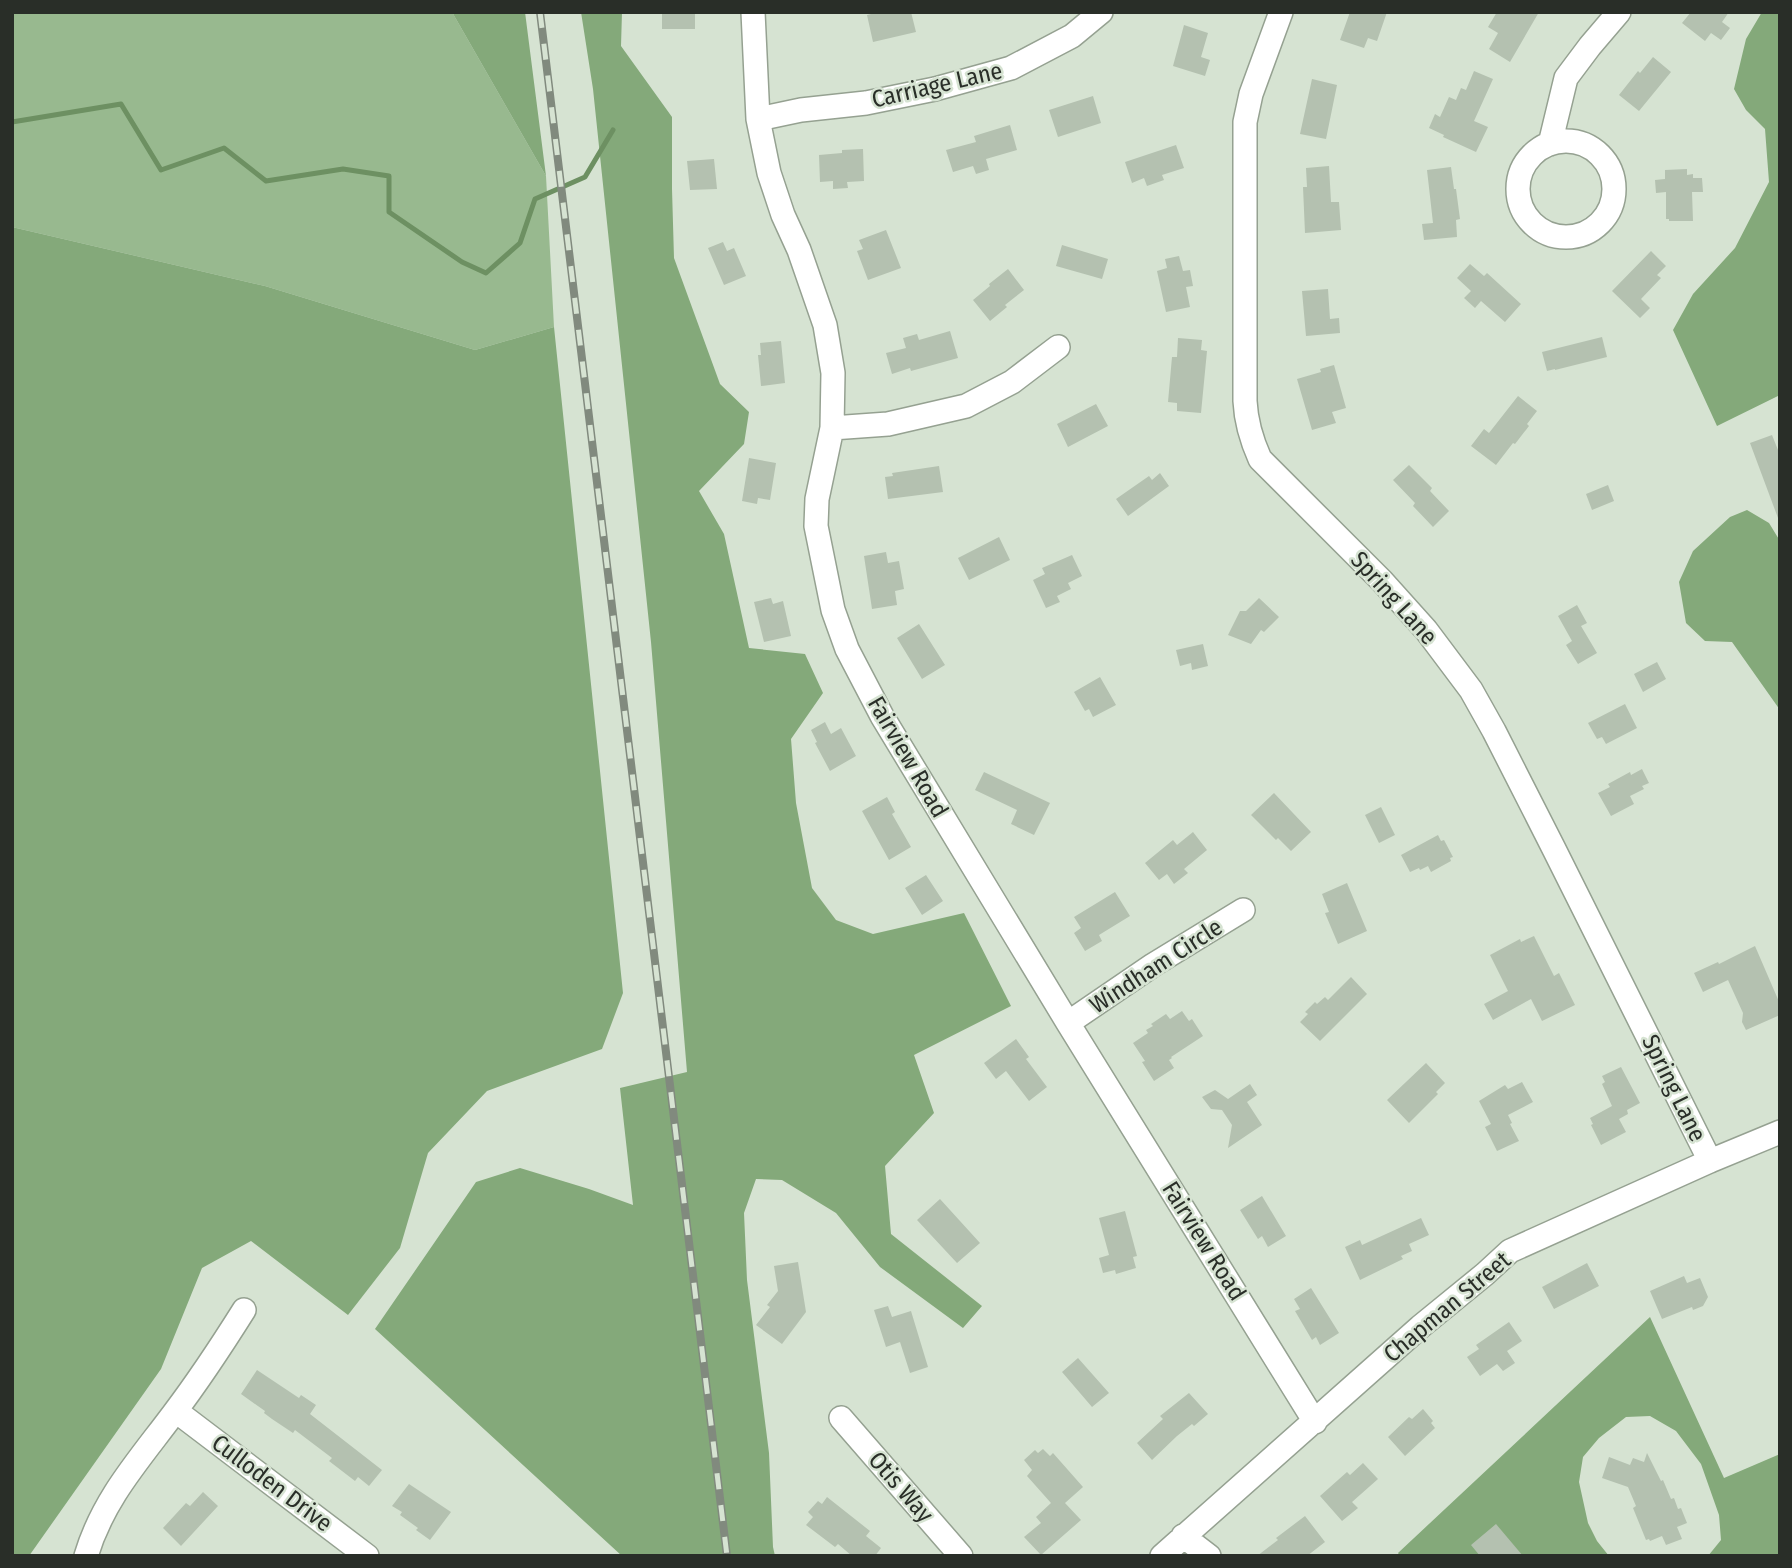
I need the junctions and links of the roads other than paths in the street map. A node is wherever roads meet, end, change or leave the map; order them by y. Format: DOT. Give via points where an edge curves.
graph roads {
  1 [pos="752,12"];
  2 [pos="1101,12"];
  3 [pos="1281,12"];
  4 [pos="1619,12"];
  5 [pos="758,119"];
  6 [pos="1550,144"];
  7 [pos="1058,347"];
  8 [pos="832,428"];
  9 [pos="1243,910"];
  10 [pos="1068,1023"];
  11 [pos="1780,1132"];
  12 [pos="1710,1161"];
  13 [pos="244,1310"];
  14 [pos="176,1410"];
  15 [pos="841,1418"];
  16 [pos="1315,1422"];
  17 [pos="1184,1536"];
  18 [pos="86,1556"];
  19 [pos="368,1556"];
  20 [pos="961,1556"];
  21 [pos="1162,1556"];
  22 [pos="1209,1556"];
  1 -- 5 [label="street, Fairview Road"];
  2 -- 5 [label="street, Carriage Lane" via="1072,36 1011,68 866,103"];
  3 -- 12 [label="street, Spring Lane" via="1245,122 1245,401 1252,441 1260,459 1382,581 1471,690"];
  4 -- 6 [label="street" via="1566,78"];
  5 -- 8 [label="street, Fairview Road" via="769,173 825,325 833,373"];
  6 -- 6 [label="street" via="1525,164 1518,180 1523,212 1548,234 1580,235 1599,224 1611,205 1612,175 1605,161 1581,144"];
  7 -- 8 [label="street" via="1012,382 966,406 888,424"];
  8 -- 10 [label="street, Fairview Road" via="816,526 833,610 848,649 882,716"];
  9 -- 10 [label="street, Windham Circle"];
  10 -- 16 [label="street, Fairview Road"];
  11 -- 12 [label="street, Chapman Street"];
  12 -- 16 [label="street, Chapman Street" via="1510,1251"];
  13 -- 14 [label="street"];
  14 -- 18 [label="street" via="103,1511"];
  14 -- 19 [label="street, Culloden Drive"];
  15 -- 20 [label="street, Otis Way"];
  16 -- 17 [label="street, Chapman Street"];
  17 -- 21 [label="street, Chapman Street"];
  17 -- 22 [label="street"];
}
